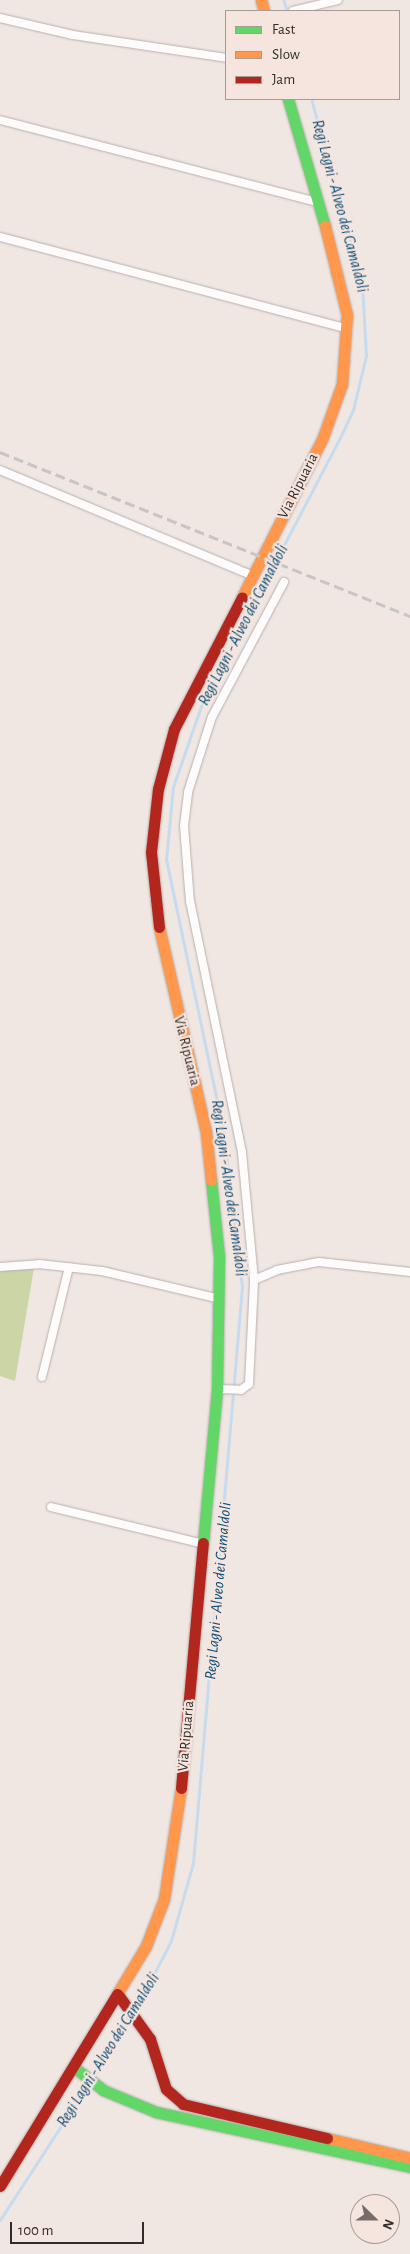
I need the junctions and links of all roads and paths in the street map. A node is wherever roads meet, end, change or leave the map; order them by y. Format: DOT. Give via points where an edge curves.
graph roads {
  1 [pos="338,0"];
  2 [pos="299,10"];
  3 [pos="0,18"];
  4 [pos="225,58"];
  5 [pos="288,100"];
  6 [pos="0,120"];
  7 [pos="317,202"];
  8 [pos="0,237"];
  9 [pos="348,329"];
  10 [pos="0,470"];
  11 [pos="253,576"];
  12 [pos="284,582"];
  13 [pos="0,1267"];
  14 [pos="69,1267"];
  15 [pos="410,1272"];
  16 [pos="254,1280"];
  17 [pos="220,1299"];
  18 [pos="42,1377"];
  19 [pos="222,1390"];
  20 [pos="51,1507"];
  21 [pos="204,1544"];
  22 [pos="122,2001"];
  23 [pos="75,2068"];
  24 [pos="410,2158"];
  25 [pos="410,2167"];
  26 [pos="0,2186"];
  1 -- 2 [label="street"];
  3 -- 4 [label="street" via="73,35"];
  5 -- 7 [label="street, Via Ripuaria"];
  6 -- 7 [label="street"];
  7 -- 9 [label="street, Via Ripuaria" via="341,278"];
  8 -- 9 [label="street"];
  9 -- 11 [label="street, Via Ripuaria" via="347,354 335,406"];
  10 -- 11 [label="street"];
  11 -- 17 [label="street, Via Ripuaria" via="174,729 158,789 151,852 156,916 206,1132"];
  12 -- 16 [label="street" via="212,717 188,792 184,843 190,902 242,1152"];
  13 -- 14 [label="street"];
  14 -- 17 [label="street" via="102,1270"];
  14 -- 18 [label="street"];
  15 -- 16 [label="street" via="318,1262 277,1270"];
  16 -- 19 [label="street" via="251,1377 241,1390"];
  17 -- 19 [label="street, Via Ripuaria"];
  19 -- 21 [label="street, Via Ripuaria"];
  20 -- 21 [label="street"];
  21 -- 22 [label="street, Via Ripuaria" via="172,1870 146,1946"];
  22 -- 23 [label="street, Via Ripuaria"];
  22 -- 24 [label="street" via="156,2052 166,2089 183,2104"];
  23 -- 25 [label="street" via="98,2086 170,2116"];
  23 -- 26 [label="street, Via Ripuaria"];
}
